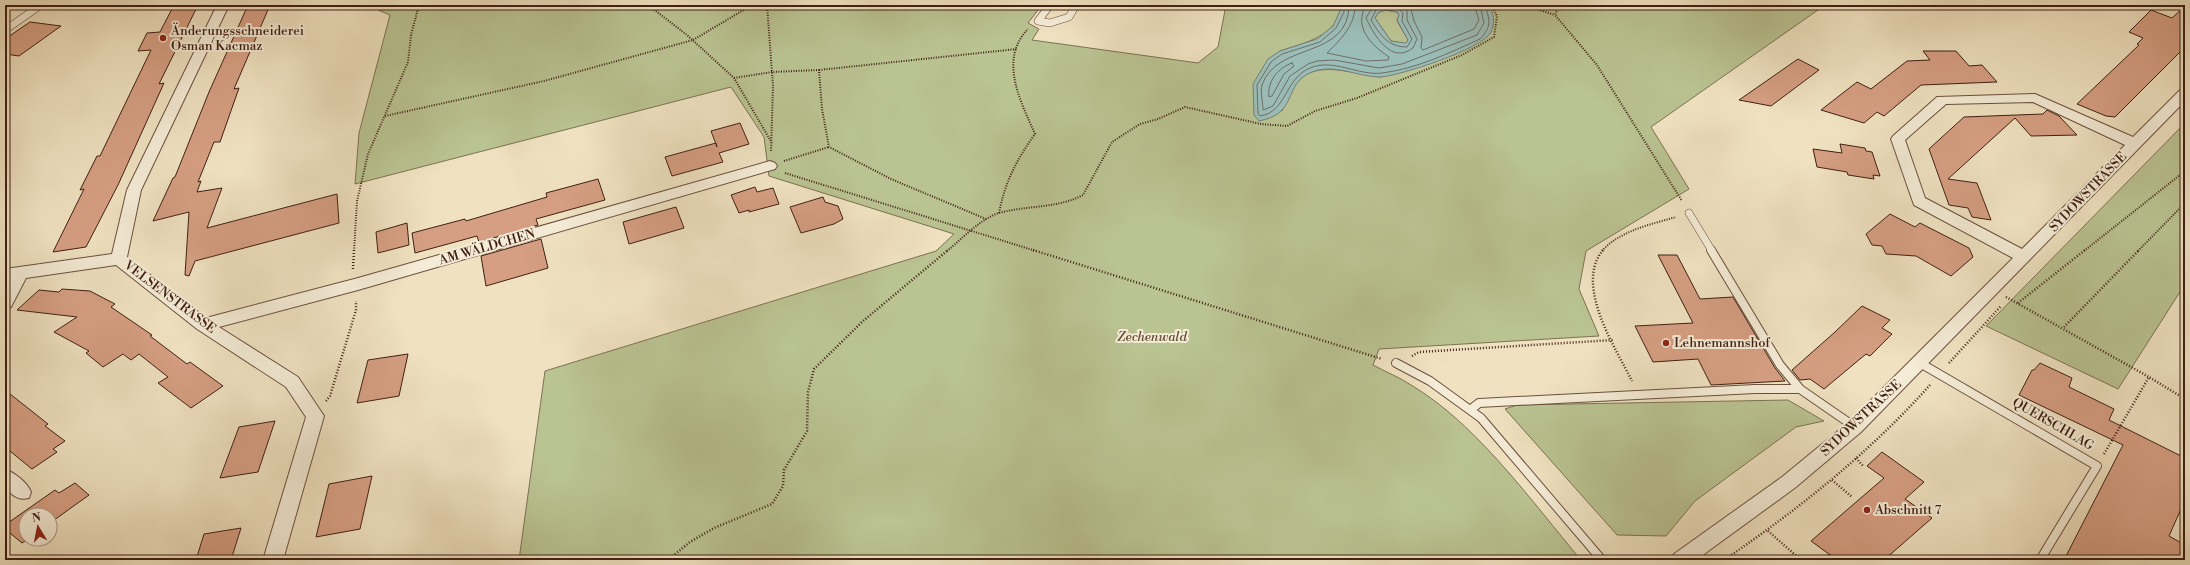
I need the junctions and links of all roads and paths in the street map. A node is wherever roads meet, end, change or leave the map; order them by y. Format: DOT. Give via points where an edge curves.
graph roads {
  1 [pos="41,5"];
  2 [pos="223,5"];
  3 [pos="419,5"];
  4 [pos="648,5"];
  5 [pos="752,5"];
  6 [pos="767,5"];
  7 [pos="1050,5"];
  8 [pos="1076,5"];
  9 [pos="1491,5"];
  10 [pos="1524,5"];
  11 [pos="1553,5"];
  12 [pos="1555,16"];
  13 [pos="1038,21"];
  14 [pos="5,30"];
  15 [pos="693,40"];
  16 [pos="1017,49"];
  17 [pos="819,70"];
  18 [pos="772,72"];
  19 [pos="734,78"];
  20 [pos="2185,93"];
  21 [pos="385,116"];
  22 [pos="772,143"];
  23 [pos="2135,144"];
  24 [pos="829,147"];
  25 [pos="770,166"];
  26 [pos="2185,172"];
  27 [pos="2185,203"];
  28 [pos="999,213"];
  29 [pos="1689,213"];
  30 [pos="986,219"];
  31 [pos="971,231"];
  32 [pos="2024,257"];
  33 [pos="119,259"];
  34 [pos="12,274"];
  35 [pos="358,284"];
  36 [pos="1993,289"];
  37 [pos="5,303"];
  38 [pos="2018,304"];
  39 [pos="203,325"];
  40 [pos="2064,327"];
  41 [pos="1613,340"];
  42 [pos="1920,363"];
  43 [pos="1396,364"];
  44 [pos="2149,377"];
  45 [pos="1800,389"];
  46 [pos="1638,395"];
  47 [pos="2185,399"];
  48 [pos="1470,410"];
  49 [pos="315,416"];
  50 [pos="1855,427"];
  51 [pos="1856,458"];
  52 [pos="2097,466"];
  53 [pos="1864,467"];
  54 [pos="5,477"];
  55 [pos="1832,480"];
  56 [pos="22,492"];
  57 [pos="1852,496"];
  58 [pos="1768,531"];
  59 [pos="1830,554"];
  60 [pos="273,560"];
  61 [pos="668,560"];
  62 [pos="1602,560"];
  63 [pos="1681,560"];
  64 [pos="1801,560"];
  65 [pos="1826,560"];
  66 [pos="2040,560"];
  1 -- 14 [label="lane"];
  2 -- 33 [label="street, VELSENSTRASSE" via="134,190"];
  3 -- 21 [label="path" via="411,34 408,62"];
  4 -- 15 [label="path"];
  5 -- 15 [label="path"];
  6 -- 18 [label="path"];
  7 -- 13 [label="lane"];
  8 -- 13 [label="lane" via="1070,17 1050,23"];
  9 -- 28 [label="path" via="1496,9 1498,24 1494,37 1462,55 1357,98 1315,111 1287,126 1261,124 1185,107 1140,124 1112,142 1083,195 1056,205"];
  10 -- 12 [label="path"];
  11 -- 12 [label="path" via="1557,11"];
  12 -- 29 [label="path" via="1597,65"];
  13 -- 16 [label="path" via="1021,35"];
  15 -- 19 [label="path"];
  15 -- 21 [label="path" via="544,81"];
  16 -- 17 [label="path"];
  16 -- 28 [label="path" via="1014,63 1018,97 1036,134 1017,159 1004,186"];
  17 -- 18 [label="path"];
  17 -- 24 [label="path" via="822,109"];
  18 -- 19 [label="path"];
  18 -- 22 [label="path"];
  19 -- 22 [label="path"];
  20 -- 23 [label="street, SYDOWSTRASSE"];
  21 -- 35 [label="path" via="368,154 357,201 353,270"];
  22 -- 25 [label="path"];
  23 -- 32 [label="street, SYDOWSTRASSE"];
  23 -- 32 [label="street, SYDOWSTRASSE" via="2035,98 1942,100 1898,139 1919,201"];
  24 -- 25 [label="path"];
  24 -- 30 [label="path" via="890,180"];
  25 -- 31 [label="path"];
  25 -- 35 [label="street, AM WÄLDCHEN"];
  26 -- 38 [label="path"];
  27 -- 40 [label="path"];
  28 -- 30 [label="path"];
  29 -- 41 [label="path" via="1644,226 1616,240 1598,256 1592,270 1592,289 1598,309"];
  29 -- 45 [label="lane" via="1780,365"];
  30 -- 31 [label="path"];
  31 -- 43 [label="path"];
  31 -- 61 [label="path" via="863,321 814,369 808,392 807,431 784,470 783,486 772,504 714,528 690,542"];
  32 -- 36 [label="street, SYDOWSTRASSE"];
  33 -- 34 [label="street"];
  33 -- 39 [label="street, VELSENSTRASSE"];
  34 -- 37 [label="street"];
  35 -- 39 [label="street, AM WÄLDCHEN"];
  35 -- 49 [label="path" via="356,310 330,396"];
  36 -- 38 [label="path"];
  36 -- 42 [label="street, SYDOWSTRASSE"];
  38 -- 40 [label="path"];
  39 -- 49 [label="street, VELSENSTRASSE" via="292,382"];
  40 -- 44 [label="path"];
  41 -- 43 [label="path" via="1419,352"];
  41 -- 46 [label="path"];
  42 -- 50 [label="street, SYDOWSTRASSE"];
  42 -- 52 [label="lane, QUERSCHLAG"];
  43 -- 48 [label="lane" via="1430,382"];
  44 -- 47 [label="path"];
  44 -- 52 [label="path"];
  45 -- 46 [label="lane"];
  45 -- 50 [label="lane"];
  46 -- 48 [label="lane" via="1479,403"];
  48 -- 62 [label="lane" via="1481,418"];
  49 -- 60 [label="street"];
  50 -- 63 [label="street, SYDOWSTRASSE" via="1789,482"];
  51 -- 53 [label="path"];
  52 -- 66 [label="lane, QUERSCHLAG"];
  54 -- 56 [label="street"];
  55 -- 57 [label="path"];
  58 -- 64 [label="path"];
  59 -- 65 [label="path"];
}
